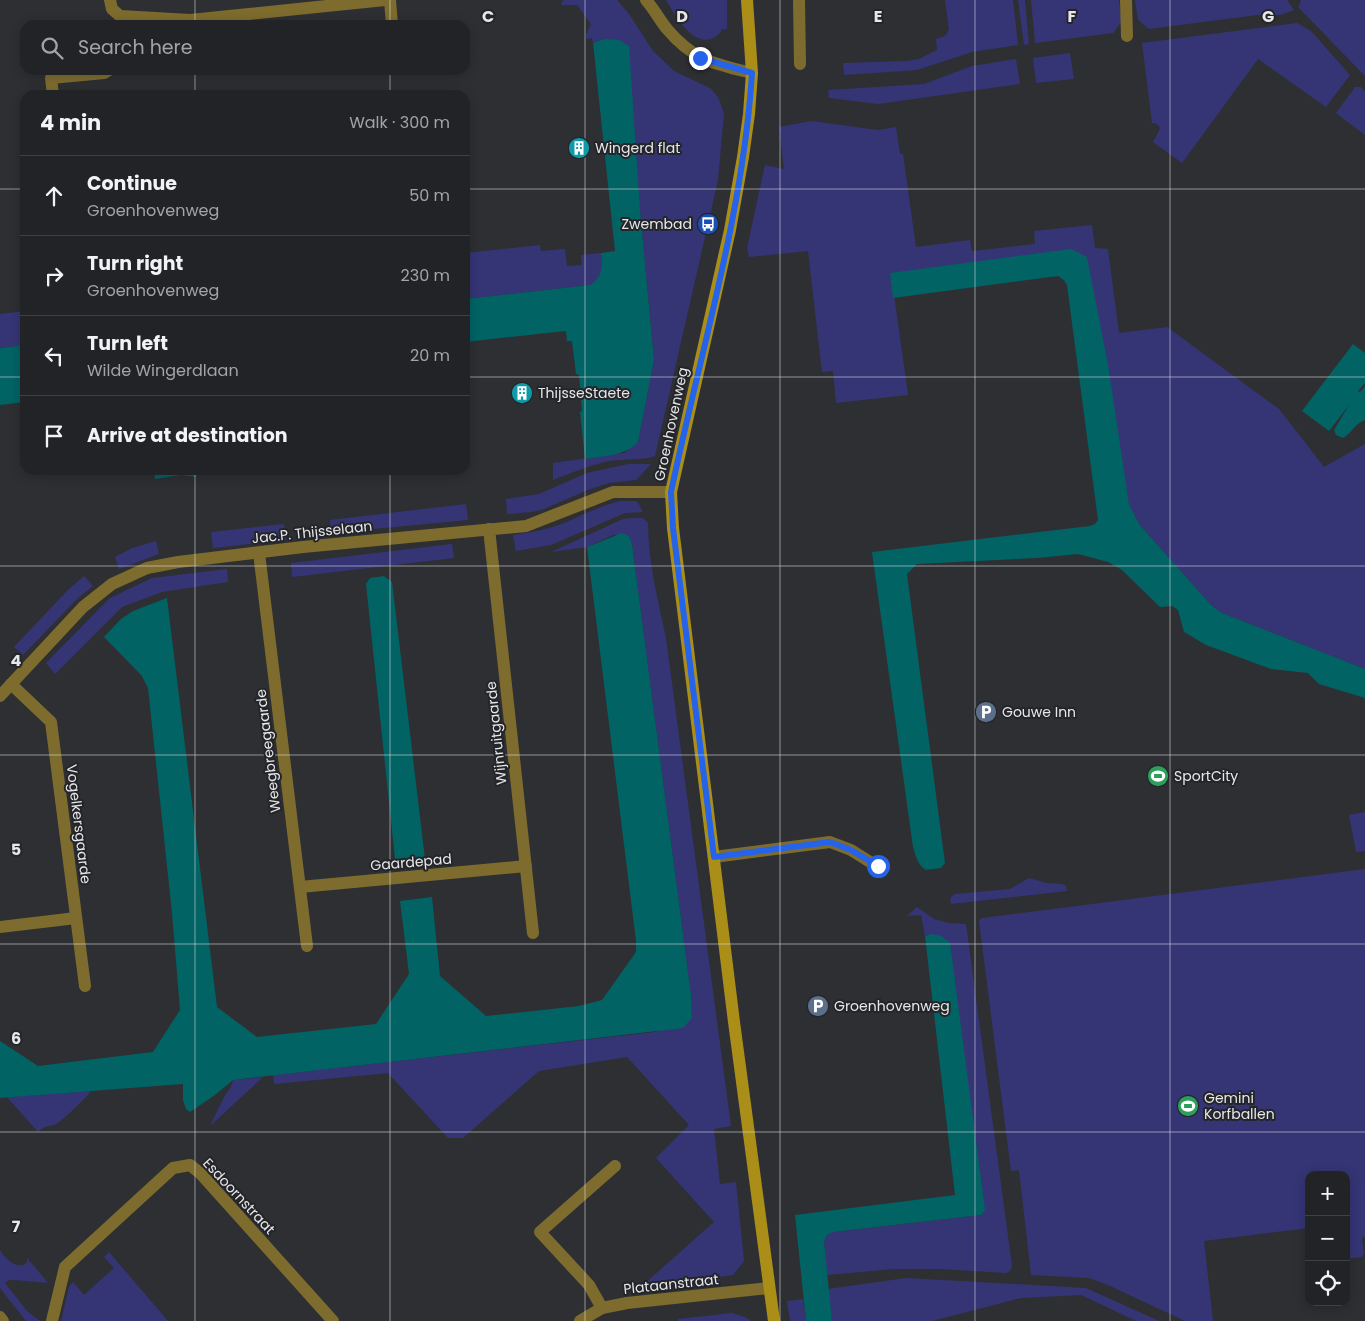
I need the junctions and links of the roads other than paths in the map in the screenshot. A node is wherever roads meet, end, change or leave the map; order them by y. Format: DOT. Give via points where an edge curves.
graph roads {
  1 [pos="110,0"];
  2 [pos="385,0"];
  3 [pos="390,0"];
  4 [pos="646,0"];
  5 [pos="747,0"];
  6 [pos="798,0"];
  7 [pos="1126,0"];
  8 [pos="126,20"];
  9 [pos="190,20"];
  10 [pos="392,20"];
  11 [pos="1127,36"];
  12 [pos="800,64"];
  13 [pos="752,73"];
  14 [pos="83,75"];
  15 [pos="52,90"];
  16 [pos="671,492"];
  17 [pos="489,530"];
  18 [pos="259,553"];
  19 [pos="11,684"];
  20 [pos="0,696"];
  21 [pos="714,857"];
  22 [pos="526,866"];
  23 [pos="878,866"];
  24 [pos="300,887"];
  25 [pos="76,918"];
  26 [pos="0,927"];
  27 [pos="533,933"];
  28 [pos="307,946"];
  29 [pos="85,986"];
  30 [pos="615,1166"];
  31 [pos="769,1288"];
  32 [pos="602,1308"];
  33 [pos="0,1317"];
  34 [pos="3,1321"];
  35 [pos="52,1321"];
  36 [pos="333,1321"];
  37 [pos="580,1321"];
  38 [pos="774,1321"];
  1 -- 8 [label="street" via="112,9"];
  2 -- 9 [label="street"];
  3 -- 10 [label="street"];
  4 -- 13 [label="street" via="684,47 700,58"];
  5 -- 13 [label="street, Groenhovenweg"];
  6 -- 12 [label="street"];
  7 -- 11 [label="street"];
  13 -- 16 [label="street, Groenhovenweg" via="737,197"];
  14 -- 15 [label="street" via="51,78"];
  16 -- 17 [label="street, Jac.P. Thijsselaan" via="613,492 526,526"];
  16 -- 21 [label="street, Groenhovenweg"];
  17 -- 18 [label="street, Jac.P. Thijsselaan"];
  17 -- 22 [label="street, Wijnruitgaarde"];
  18 -- 19 [label="street, Jac.P. Thijsselaan" via="147,568 112,584 84,607"];
  18 -- 24 [label="street, Weegbreegaarde"];
  19 -- 20 [label="street, Jac.P. Thijsselaan"];
  19 -- 25 [label="street, Vogelkersgaarde" via="51,722"];
  21 -- 23 [label="street" via="830,842"];
  21 -- 31 [label="street, Groenhovenweg"];
  22 -- 24 [label="street, Gaardepad"];
  22 -- 27 [label="street, Wijnruitgaarde"];
  24 -- 28 [label="street, Weegbreegaarde"];
  25 -- 26 [label="street"];
  25 -- 29 [label="street, Vogelkersgaarde"];
  30 -- 32 [label="street" via="540,1232 589,1285"];
  31 -- 32 [label="street, Plataanstraat"];
  31 -- 38 [label="street, Groenhovenweg"];
  32 -- 37 [label="street, Plataanstraat"];
  33 -- 34 [label="street"];
  35 -- 36 [label="street, Esdoornstraat" via="65,1268 174,1168 190,1165"];
}
